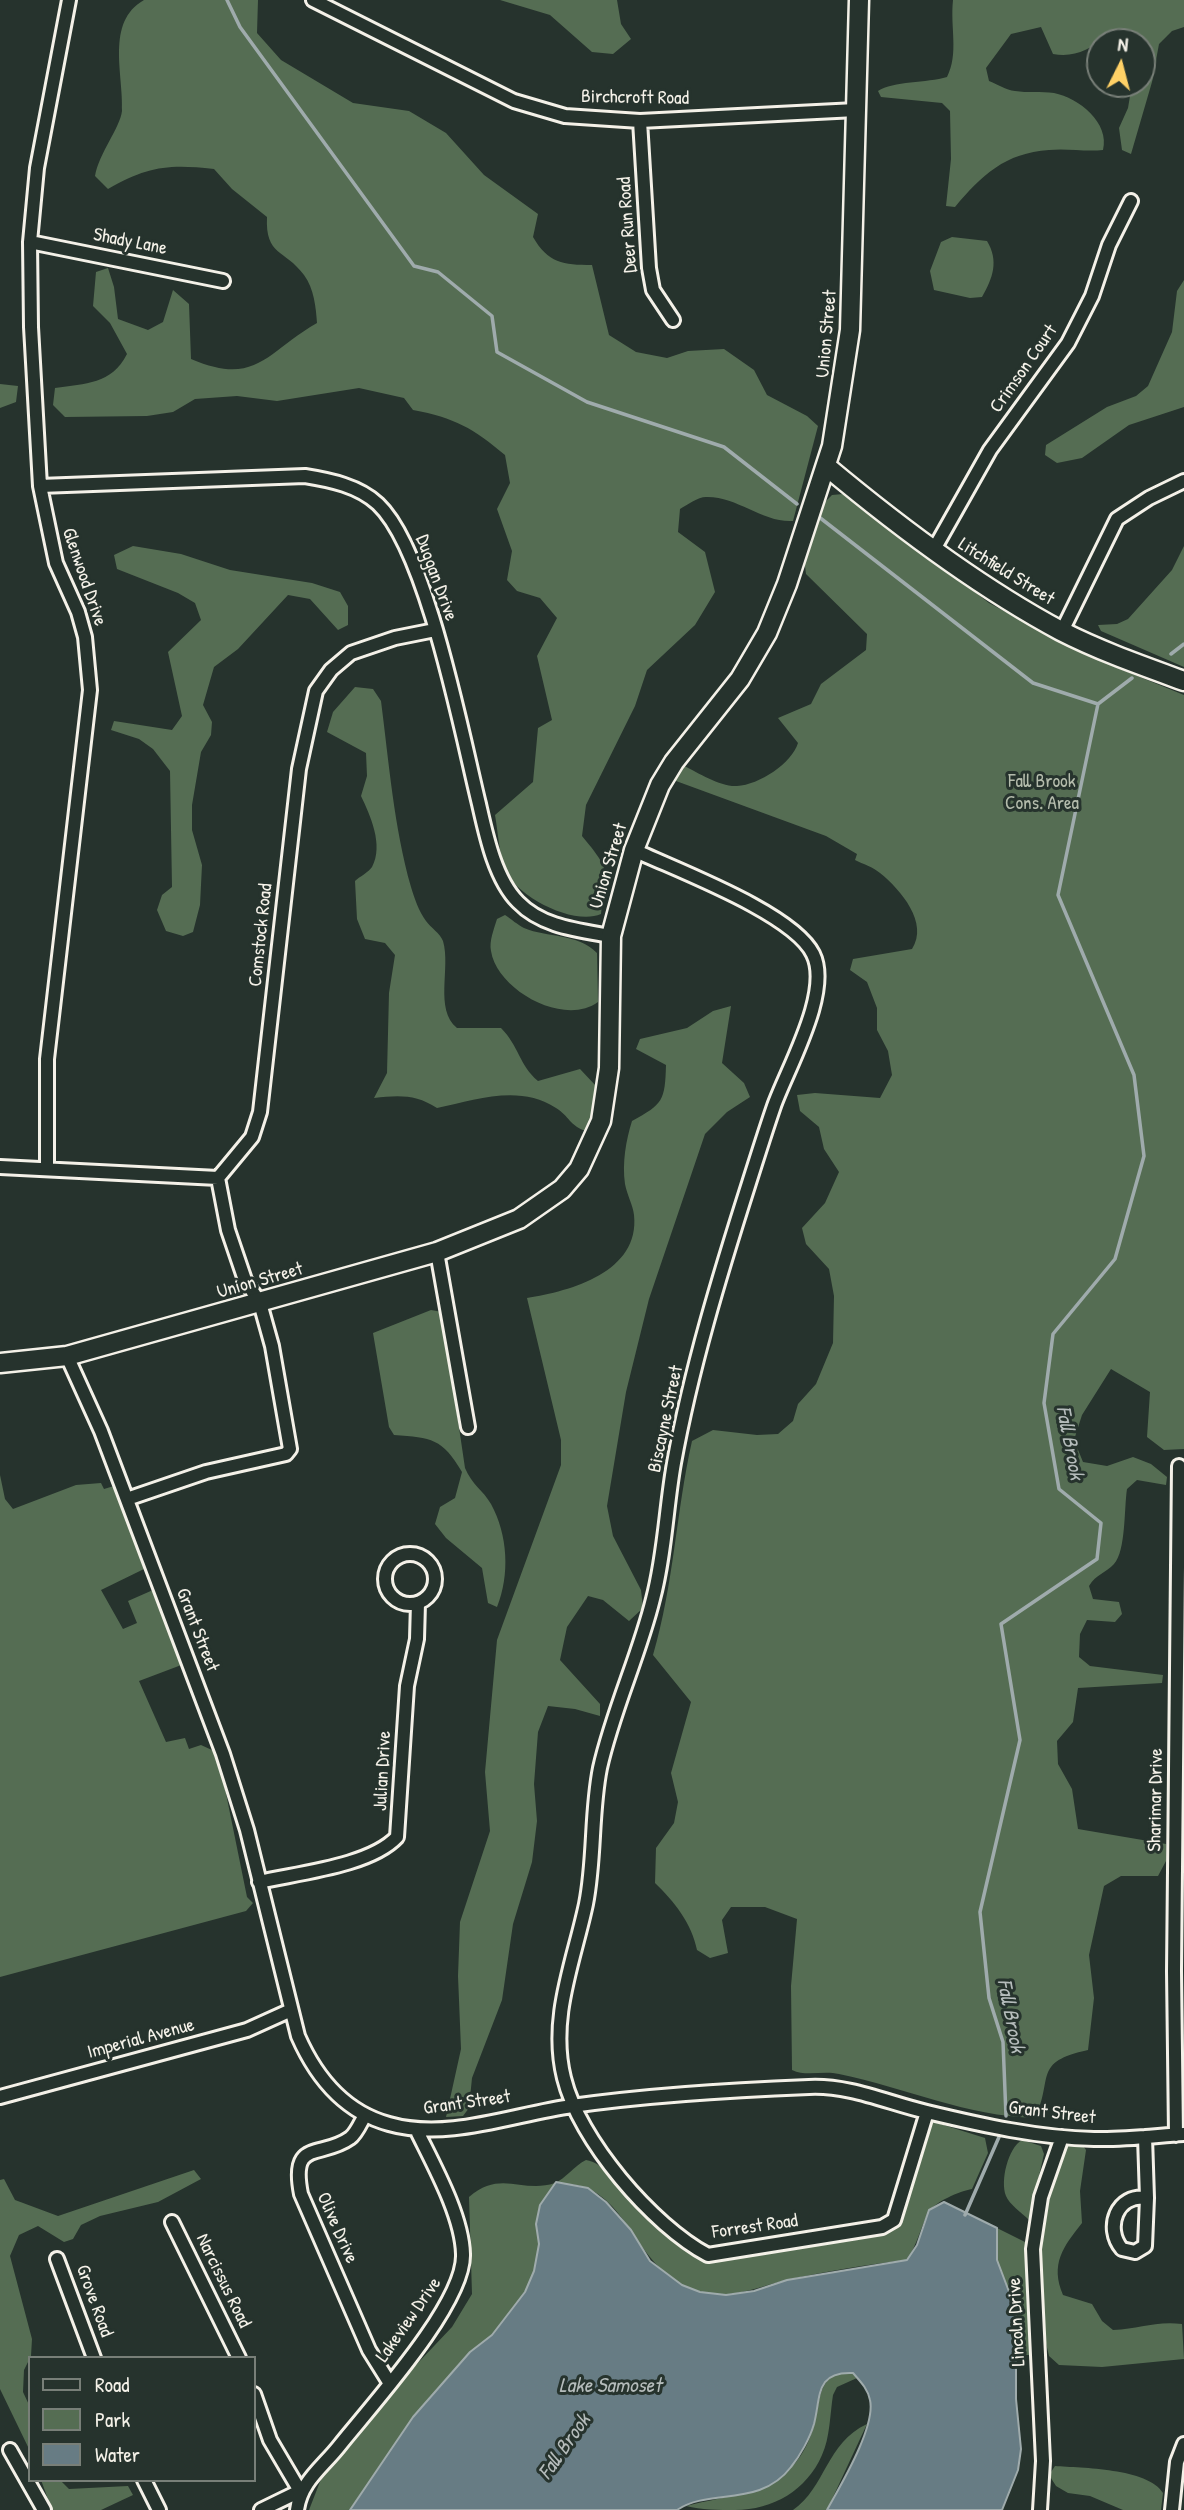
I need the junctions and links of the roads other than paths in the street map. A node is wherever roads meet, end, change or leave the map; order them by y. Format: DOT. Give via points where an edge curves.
graph roads {
  1 [pos="69,0"];
  2 [pos="313,0"];
  3 [pos="859,0"];
  4 [pos="856,110"];
  5 [pos="640,121"];
  6 [pos="1131,201"];
  7 [pos="30,242"];
  8 [pos="223,281"];
  9 [pos="673,320"];
  10 [pos="826,466"];
  11 [pos="1184,481"];
  12 [pos="40,485"];
  13 [pos="933,551"];
  14 [pos="435,630"];
  15 [pos="1062,631"];
  16 [pos="1184,681"];
  17 [pos="634,850"];
  18 [pos="611,936"];
  19 [pos="0,1167"];
  20 [pos="47,1167"];
  21 [pos="218,1178"];
  22 [pos="436,1252"];
  23 [pos="260,1303"];
  24 [pos="67,1356"];
  25 [pos="0,1363"];
  26 [pos="468,1427"];
  27 [pos="1180,1466"];
  28 [pos="127,1500"];
  29 [pos="418,1603"];
  30 [pos="1180,1612"];
  31 [pos="259,1882"];
  32 [pos="289,2011"];
  33 [pos="0,2097"];
  34 [pos="573,2106"];
  35 [pos="927,2112"];
  36 [pos="365,2115"];
  37 [pos="416,2129"];
  38 [pos="1180,2135"];
  39 [pos="1062,2137"];
  40 [pos="1145,2137"];
  41 [pos="1147,2198"];
  42 [pos="172,2222"];
  43 [pos="57,2259"];
  44 [pos="93,2356"];
  45 [pos="238,2356"];
  46 [pos="389,2382"];
  47 [pos="256,2400"];
  48 [pos="1184,2444"];
  49 [pos="10,2450"];
  50 [pos="28,2482"];
  51 [pos="28,2482"];
  52 [pos="145,2482"];
  53 [pos="300,2491"];
  54 [pos="44,2510"];
  55 [pos="159,2510"];
  56 [pos="261,2510"];
  57 [pos="297,2510"];
  58 [pos="1038,2510"];
  59 [pos="1172,2510"];
  1 -- 7 [label="street, Glenwood Drive" via="37,168"];
  2 -- 5 [label="street, Birchcroft Road" via="514,101 565,116"];
  3 -- 4 [label="street, Union Street"];
  4 -- 5 [label="street, Birchcroft Road"];
  4 -- 10 [label="street, Union Street" via="850,330 840,409"];
  5 -- 9 [label="street, Deer Run Road" via="651,279 657,299"];
  6 -- 13 [label="street, Crimson Court" via="1068,343 990,450"];
  7 -- 8 [label="street, Shady Lane"];
  7 -- 12 [label="street, Glenwood Drive"];
  10 -- 13 [label="street, Litchfield Street"];
  10 -- 17 [label="street, Union Street" via="767,633 740,679 674,762"];
  11 -- 15 [label="street" via="1117,519"];
  12 -- 14 [label="street, Duggan Drive" via="305,476 356,489 378,504 394,525 417,573"];
  12 -- 20 [label="street, Glenwood Drive" via="56,564 85,637 90,690 47,1059"];
  13 -- 15 [label="street, Litchfield Street"];
  14 -- 18 [label="street, Duggan Drive" via="485,829 503,879 517,901 537,918"];
  14 -- 21 [label="street, Comstock Road" via="351,653 316,691 299,769 260,1112 252,1137"];
  15 -- 16 [label="street, Litchfield Street"];
  17 -- 18 [label="street, Union Street"];
  17 -- 34 [label="street, Biscayne Street" via="776,919 797,934 814,955 817,981 813,1007 741,1207 695,1373 674,1463 654,1594 599,1772 586,1903 561,2007 563,2075"];
  18 -- 22 [label="street, Union Street" via="610,1069 592,1146 562,1189 541,1206 495,1231"];
  19 -- 20 [label="street"];
  20 -- 21 [label="street"];
  21 -- 23 [label="street" via="232,1243 245,1280"];
  22 -- 23 [label="street, Union Street"];
  22 -- 26 [label="street"];
  23 -- 24 [label="street, Union Street"];
  23 -- 28 [label="street" via="291,1447 288,1452 206,1472"];
  24 -- 25 [label="street, Union Street"];
  24 -- 28 [label="street, Grant Street"];
  27 -- 30 [label="street, Sharimar Drive"];
  28 -- 31 [label="street, Grant Street" via="223,1754"];
  29 -- 29 [label="street, Julian Drive" via="433,1590 436,1575 428,1560 404,1554 386,1570 386,1587 397,1600"];
  29 -- 31 [label="street, Julian Drive" via="397,1837 386,1849 357,1859"];
  30 -- 38 [label="street, Sharimar Drive" via="1174,1970"];
  31 -- 32 [label="street, Grant Street"];
  32 -- 33 [label="street, Imperial Avenue" via="247,2030"];
  32 -- 36 [label="street, Grant Street" via="309,2060 324,2081"];
  34 -- 35 [label="street, Grant Street" via="837,2087"];
  34 -- 35 [label="street, Forrest Road" via="627,2188 686,2243 708,2255 883,2228 894,2220"];
  34 -- 37 [label="street, Grant Street" via="442,2130"];
  35 -- 39 [label="street, Grant Street"];
  36 -- 37 [label="street, Grant Street"];
  36 -- 46 [label="street, Olive Drive" via="350,2138 309,2152 300,2163 298,2180 369,2350"];
  37 -- 46 [label="street, Lakeview Drive" via="454,2216 463,2255 448,2304"];
  38 -- 40 [label="street, Grant Street"];
  39 -- 40 [label="street, Grant Street"];
  39 -- 58 [label="street, Lincoln Drive" via="1041,2197 1033,2249 1042,2462"];
  40 -- 41 [label="street"];
  42 -- 45 [label="street, Narcissus Road"];
  43 -- 44 [label="street, Grove Road"];
  46 -- 53 [label="street, Lakeview Drive"];
  47 -- 53 [label="street" via="270,2440"];
  48 -- 59 [label="street" via="1177,2462"];
  49 -- 51 [label="street"];
  50 -- 54 [label="street"];
  52 -- 55 [label="street"];
  53 -- 56 [label="street"];
  53 -- 57 [label="street"];
}
